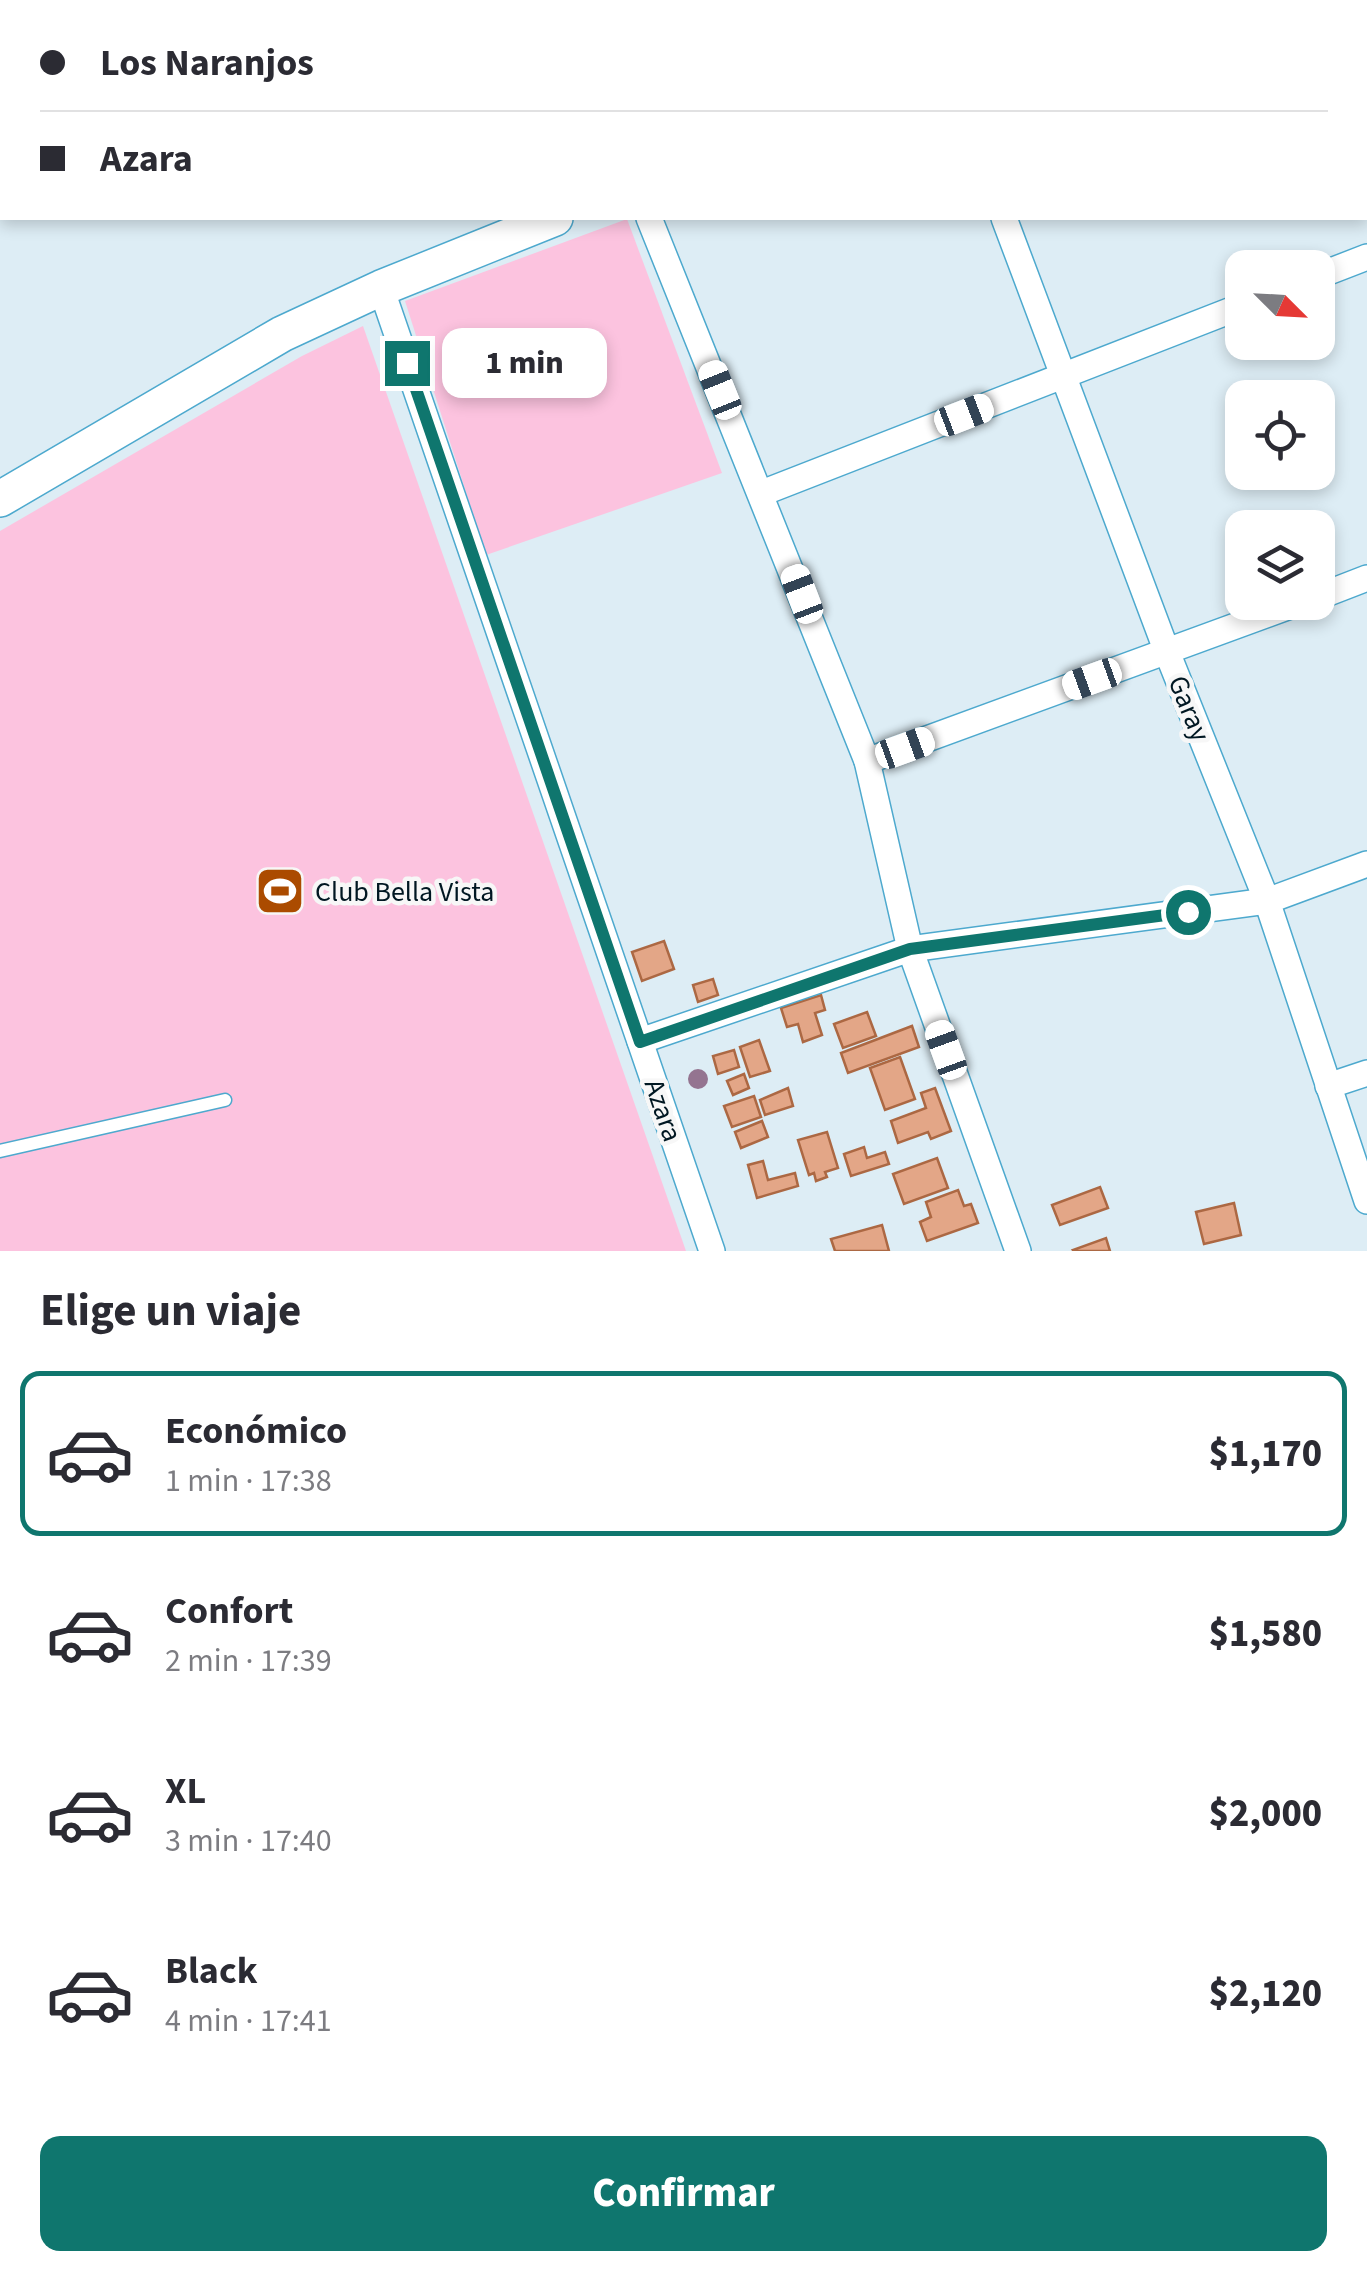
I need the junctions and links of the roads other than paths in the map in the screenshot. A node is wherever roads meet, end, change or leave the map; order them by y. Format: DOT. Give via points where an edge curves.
graph roads {
  1 [pos="551,220"];
  2 [pos="650,220"];
  3 [pos="1005,220"];
  4 [pos="1367,257"];
  5 [pos="1335,269"];
  6 [pos="382,288"];
  7 [pos="1225,313"];
  8 [pos="1065,376"];
  9 [pos="762,493"];
  10 [pos="0,499"];
  11 [pos="1367,578"];
  12 [pos="1335,590"];
  13 [pos="1254,620"];
  14 [pos="1168,652"];
  15 [pos="867,762"];
  16 [pos="1367,864"];
  17 [pos="1267,902"];
  18 [pos="910,949"];
  19 [pos="640,1042"];
  20 [pos="1367,1074"];
  21 [pos="1328,1086"];
  22 [pos="225,1100"];
  23 [pos="0,1150"];
  24 [pos="1367,1202"];
  25 [pos="712,1251"];
  26 [pos="1018,1251"];
  1 -- 6 [label="main road"];
  2 -- 9 [label="street"];
  3 -- 8 [label="street, Garay"];
  4 -- 5 [label="street"];
  6 -- 10 [label="main road" via="282,334"];
  6 -- 19 [label="street, Azara"];
  7 -- 8 [label="street"];
  8 -- 9 [label="street"];
  8 -- 14 [label="street, Garay"];
  9 -- 15 [label="street"];
  11 -- 12 [label="street"];
  13 -- 14 [label="street"];
  14 -- 15 [label="street"];
  14 -- 17 [label="street, Garay"];
  15 -- 18 [label="street"];
  16 -- 17 [label="street"];
  17 -- 18 [label="street"];
  17 -- 21 [label="street, Garay"];
  18 -- 19 [label="street"];
  18 -- 26 [label="street"];
  19 -- 25 [label="street, Azara"];
  20 -- 21 [label="street"];
  21 -- 24 [label="street, Garay"];
  22 -- 23 [label="lane"];
}
